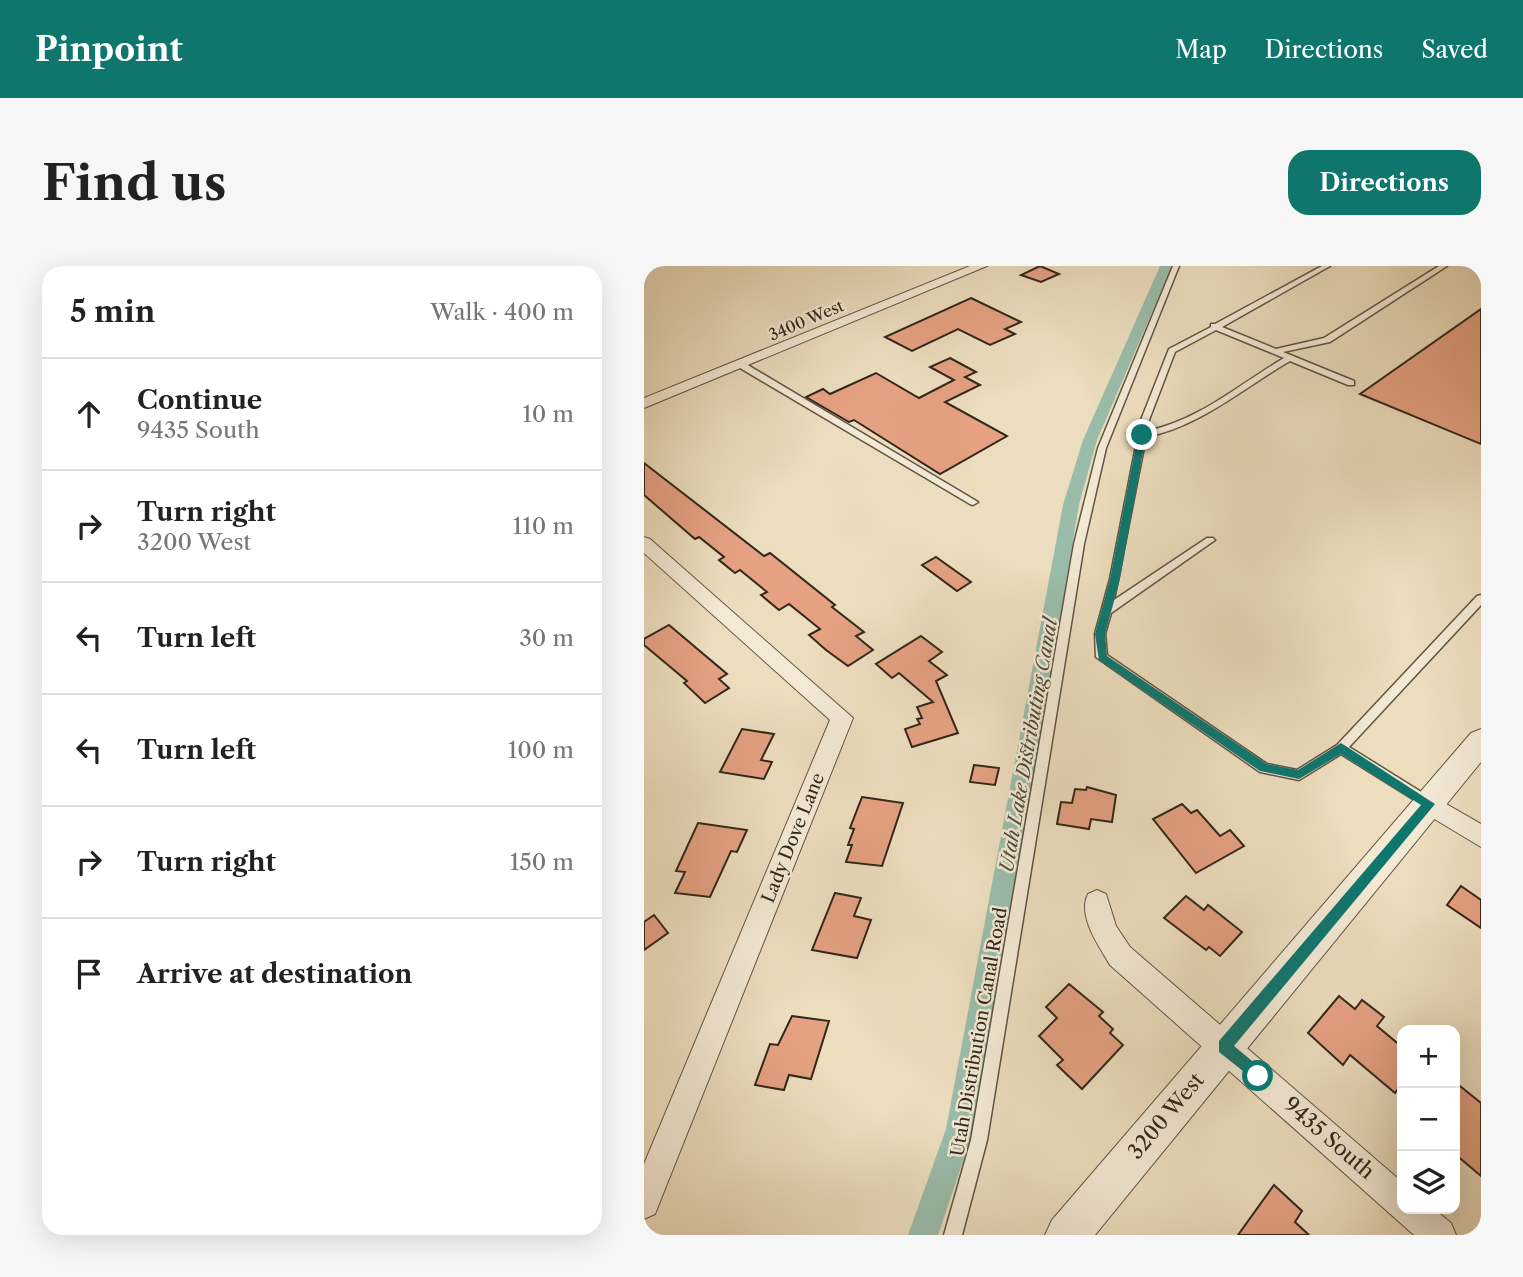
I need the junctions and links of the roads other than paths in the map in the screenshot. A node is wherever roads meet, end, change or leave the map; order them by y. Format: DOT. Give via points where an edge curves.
graph roads {
  1 [pos="981,266"];
  2 [pos="1176,266"];
  3 [pos="1326,266"];
  4 [pos="1444,266"];
  5 [pos="1214,326"];
  6 [pos="1274,352"];
  7 [pos="1289,358"];
  8 [pos="743,366"];
  9 [pos="1351,383"];
  10 [pos="644,404"];
  11 [pos="1142,435"];
  12 [pos="973,502"];
  13 [pos="1210,540"];
  14 [pos="644,544"];
  15 [pos="1481,599"];
  16 [pos="1106,611"];
  17 [pos="1481,741"];
  18 [pos="1341,748"];
  19 [pos="1429,804"];
  20 [pos="1481,837"];
  21 [pos="1097,902"];
  22 [pos="1224,1046"];
  23 [pos="1397,1199"];
  24 [pos="644,1203"];
  25 [pos="1415,1214"];
  26 [pos="953,1235"];
  27 [pos="1067,1235"];
  28 [pos="1439,1235"];
  1 -- 8 [label="street, 3400 West"];
  2 -- 26 [label="lane, Utah Distribution Canal Road" via="1102,448 1079,544 979,1140"];
  3 -- 5 [label="lane"];
  4 -- 6 [label="lane" via="1327,340"];
  5 -- 6 [label="lane"];
  5 -- 11 [label="lane" via="1172,351"];
  6 -- 7 [label="lane"];
  7 -- 9 [label="lane"];
  7 -- 11 [label="lane" via="1186,421"];
  8 -- 10 [label="street, 3400 West"];
  8 -- 12 [label="lane"];
  11 -- 16 [label="lane"];
  13 -- 16 [label="lane"];
  14 -- 24 [label="street, Lady Dove Lane" via="842,718"];
  15 -- 18 [label="lane"];
  16 -- 18 [label="lane" via="1100,634 1102,657 1264,768 1299,775"];
  17 -- 19 [label="street, 3200 West"];
  18 -- 19 [label="lane"];
  19 -- 20 [label="street"];
  19 -- 22 [label="street, 3200 West"];
  21 -- 22 [label="street, 9435 South" via="1104,930 1120,956"];
  22 -- 23 [label="street, 9435 South"];
  22 -- 27 [label="street, 3200 West"];
  25 -- 28 [label="street"];
}
